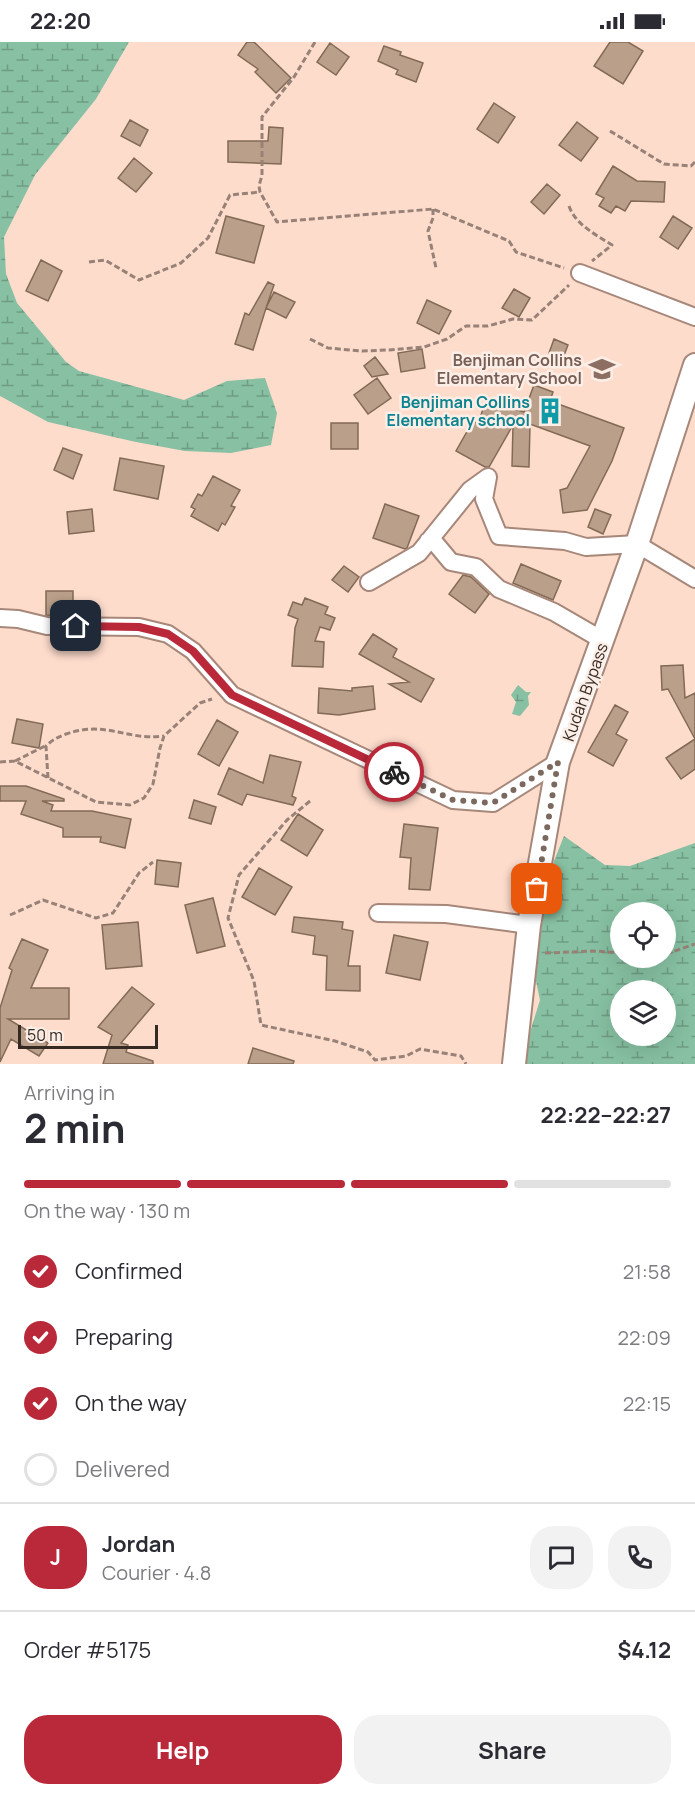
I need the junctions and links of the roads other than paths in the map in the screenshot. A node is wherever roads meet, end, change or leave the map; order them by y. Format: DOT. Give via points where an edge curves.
graph roads {
  1 [pos="580,273"];
  2 [pos="695,317"];
  3 [pos="695,366"];
  4 [pos="428,541"];
  5 [pos="637,543"];
  6 [pos="695,579"];
  7 [pos="369,582"];
  8 [pos="0,618"];
  9 [pos="604,641"];
  10 [pos="558,762"];
  11 [pos="378,913"];
  12 [pos="529,925"];
  13 [pos="514,1064"];
  1 -- 2 [label="street"];
  3 -- 5 [label="street, Kudah Bypass"];
  4 -- 5 [label="street" via="470,490 488,477 484,499 499,536 565,541 586,547"];
  4 -- 7 [label="street" via="419,553"];
  4 -- 9 [label="street" via="436,544 451,562 476,567 499,588 554,612"];
  5 -- 6 [label="street"];
  5 -- 9 [label="street, Kudah Bypass"];
  8 -- 10 [label="street" via="47,626 139,627 168,634 193,651 232,695 453,800 493,803"];
  9 -- 10 [label="street, Kudah Bypass"];
  10 -- 12 [label="street, Kudah Bypass"];
  11 -- 12 [label="street" via="446,914"];
  12 -- 13 [label="street, Kudah Bypass"];
}
